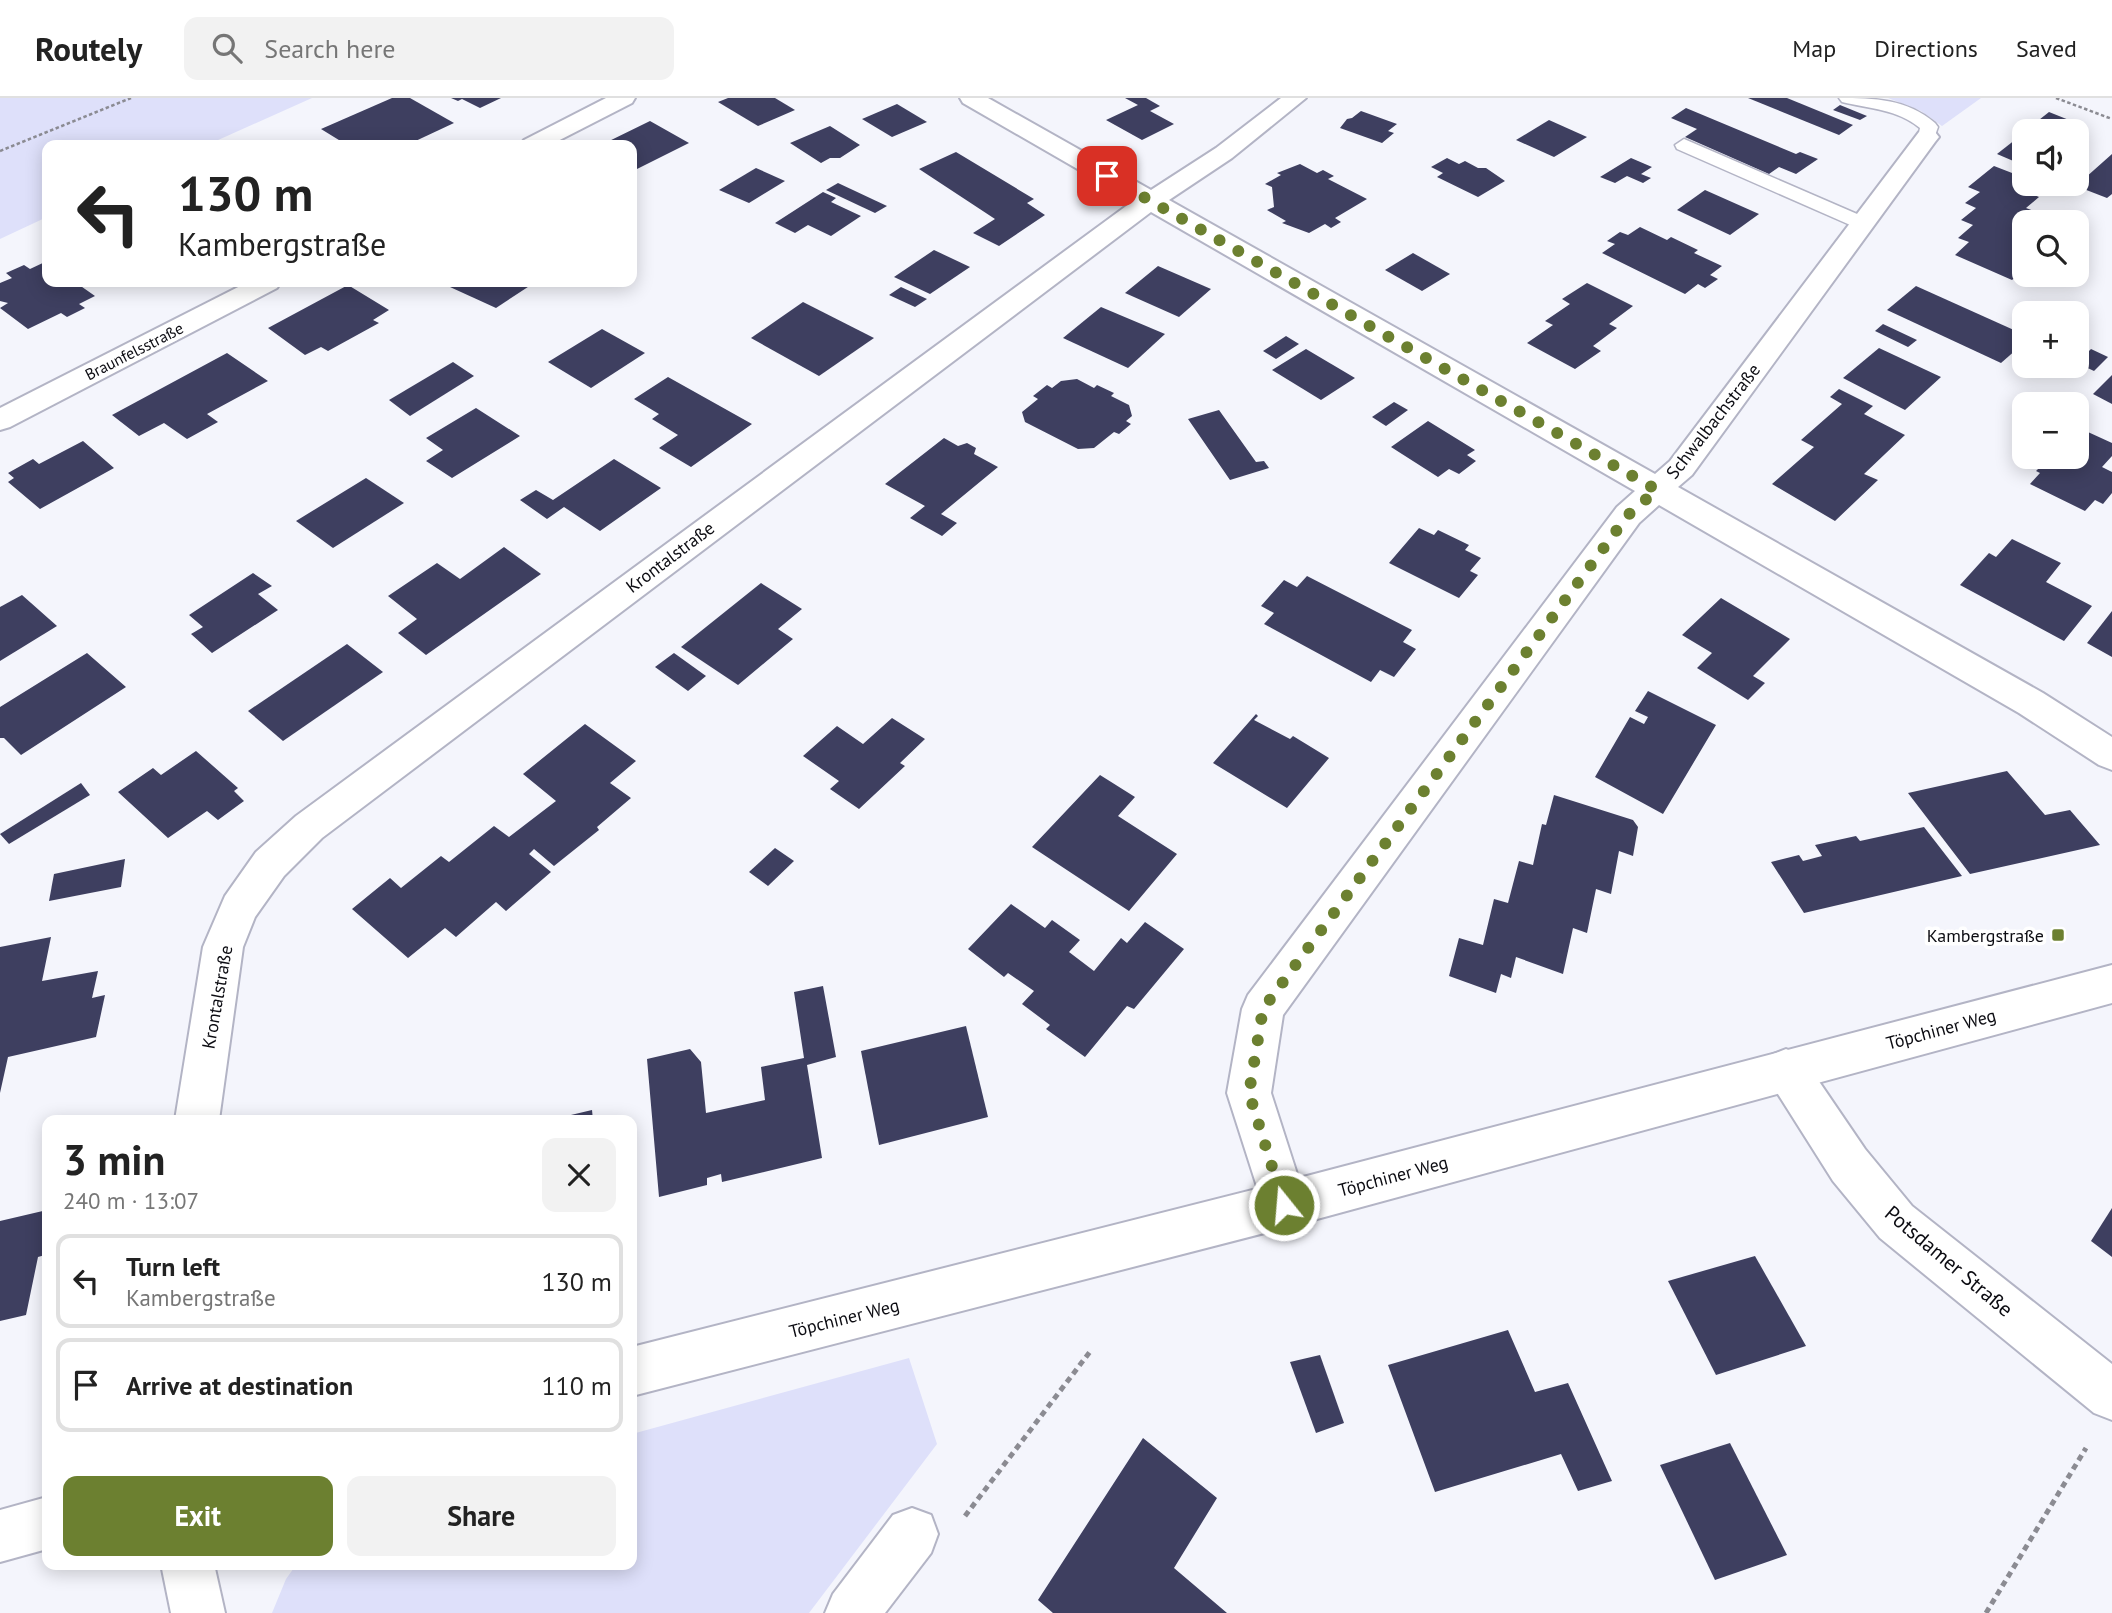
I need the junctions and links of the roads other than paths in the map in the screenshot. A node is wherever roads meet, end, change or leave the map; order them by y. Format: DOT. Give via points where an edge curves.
graph roads {
  1 [pos="624,98"];
  2 [pos="971,98"];
  3 [pos="1295,98"];
  4 [pos="1847,98"];
  5 [pos="1927,137"];
  6 [pos="542,140"];
  7 [pos="1684,145"];
  8 [pos="1152,202"];
  9 [pos="1864,224"];
  10 [pos="258,287"];
  11 [pos="0,420"];
  12 [pos="1657,490"];
  13 [pos="2112,755"];
  14 [pos="2112,985"];
  15 [pos="1786,1069"];
  16 [pos="198,1115"];
  17 [pos="1284,1205"];
  18 [pos="637,1371"];
  19 [pos="2112,1395"];
  20 [pos="42,1524"];
  21 [pos="912,1534"];
  22 [pos="0,1536"];
  23 [pos="188,1570"];
  24 [pos="198,1613"];
  25 [pos="852,1613"];
  1 -- 6 [label="street"];
  2 -- 8 [label="street"];
  3 -- 8 [label="street, Krontalstraße"];
  4 -- 5 [label="lane" via="1889,104 1908,112 1929,127"];
  5 -- 9 [label="street, Schwalbachstraße"];
  7 -- 9 [label="lane"];
  8 -- 12 [label="street"];
  8 -- 16 [label="street, Krontalstraße" via="1121,220 309,827 270,864 239,908 223,947"];
  9 -- 12 [label="street, Schwalbachstraße" via="1681,468"];
  10 -- 11 [label="street, Braunfelsstraße"];
  12 -- 13 [label="street" via="2031,703"];
  12 -- 17 [label="street, Schwalbachstraße" via="1628,515 1263,1009 1249,1093"];
  14 -- 15 [label="street, Töpchiner Weg"];
  15 -- 17 [label="street, Töpchiner Weg"];
  15 -- 19 [label="street, Potsdamer Straße" via="1849,1165 1895,1222"];
  17 -- 18 [label="street, Töpchiner Weg"];
  20 -- 22 [label="street"];
  21 -- 25 [label="street"];
  23 -- 24 [label="street"];
}
